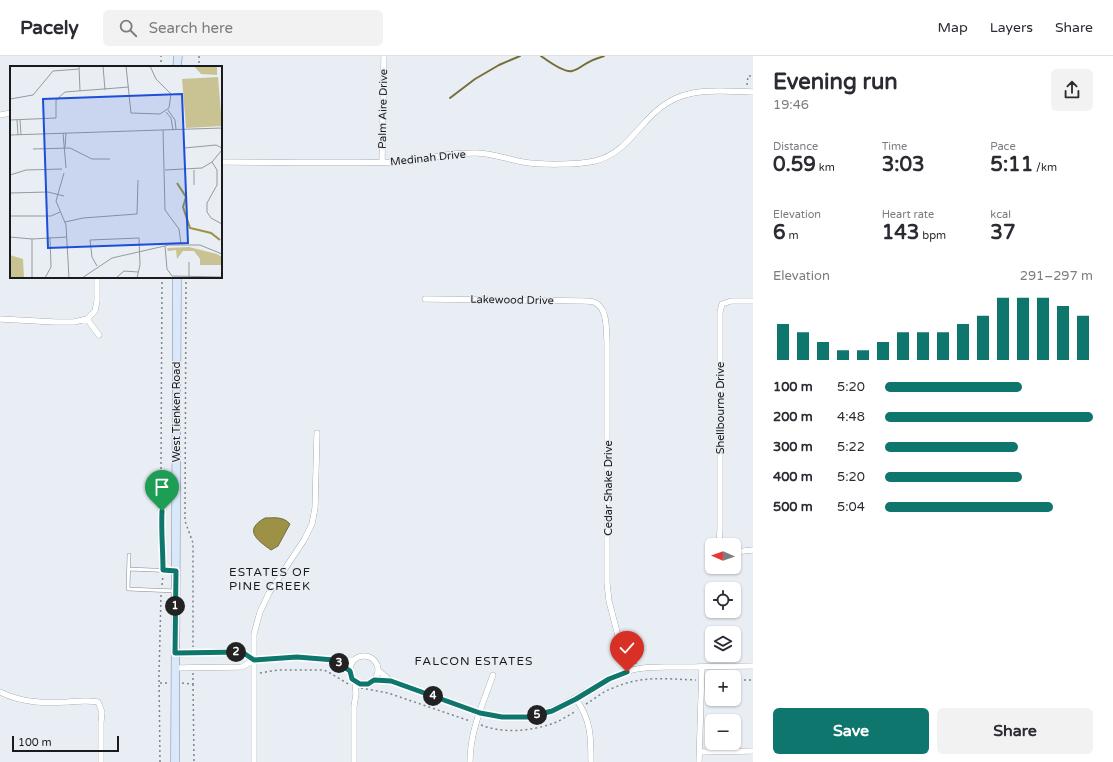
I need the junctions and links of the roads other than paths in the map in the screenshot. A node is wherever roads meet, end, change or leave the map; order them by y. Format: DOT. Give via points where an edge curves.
graph roads {
  1 [pos="384,56"];
  2 [pos="753,92"];
  3 [pos="10,113"];
  4 [pos="0,115"];
  5 [pos="222,162"];
  6 [pos="382,162"];
  7 [pos="97,278"];
  8 [pos="177,278"];
  9 [pos="425,299"];
  10 [pos="753,301"];
  11 [pos="598,305"];
  12 [pos="0,319"];
  13 [pos="87,319"];
  14 [pos="99,335"];
  15 [pos="317,433"];
  16 [pos="720,538"];
  17 [pos="753,550"];
  18 [pos="741,551"];
  19 [pos="129,555"];
  20 [pos="129,569"];
  21 [pos="176,571"];
  22 [pos="176,591"];
  23 [pos="175,653"];
  24 [pos="254,660"];
  25 [pos="334,660"];
  26 [pos="354,660"];
  27 [pos="753,666"];
  28 [pos="702,667"];
  29 [pos="175,668"];
  30 [pos="350,671"];
  31 [pos="378,671"];
  32 [pos="627,672"];
  33 [pos="493,675"];
  34 [pos="374,680"];
  35 [pos="391,681"];
  36 [pos="353,683"];
  37 [pos="365,687"];
  38 [pos="0,692"];
  39 [pos="356,694"];
  40 [pos="576,699"];
  41 [pos="480,713"];
  42 [pos="753,751"];
  43 [pos="700,752"];
  44 [pos="101,762"];
  45 [pos="175,762"];
  46 [pos="254,762"];
  47 [pos="354,762"];
  48 [pos="470,762"];
  49 [pos="591,762"];
  50 [pos="699,762"];
  1 -- 6 [label="street, Palm Aire Drive"];
  2 -- 6 [label="street, Medinah Drive" via="695,92 680,96 655,112 621,149 595,161 538,163 477,153 460,153 415,161"];
  3 -- 4 [label="street"];
  5 -- 6 [label="street, Medinah Drive"];
  7 -- 13 [label="street" via="95,311"];
  8 -- 21 [label="street, West Tienken Road"];
  9 -- 11 [label="street, Lakewood Drive" via="584,301"];
  10 -- 16 [label="street, Shellbourne Drive" via="731,301 722,304 720,312"];
  11 -- 32 [label="street, Cedar Shake Drive" via="604,316 607,341 607,583"];
  12 -- 13 [label="street" via="74,322"];
  13 -- 14 [label="street"];
  15 -- 24 [label="street" via="315,508 312,524 260,612 254,634"];
  17 -- 18 [label="street"];
  19 -- 20 [label="lane"];
  20 -- 21 [label="lane"];
  20 -- 22 [label="lane" via="128,588"];
  21 -- 22 [label="street, West Tienken Road"];
  22 -- 23 [label="street, West Tienken Road"];
  23 -- 24 [label="street" via="242,652"];
  23 -- 29 [label="street, West Tienken Road"];
  24 -- 25 [label="street" via="297,657"];
  24 -- 29 [label="street" via="242,667 193,671"];
  24 -- 46 [label="street"];
  25 -- 26 [label="street"];
  25 -- 30 [label="street"];
  26 -- 30 [label="street"];
  26 -- 31 [label="street" via="363,656 372,658 378,666"];
  27 -- 28 [label="street"];
  28 -- 32 [label="street" via="655,667"];
  28 -- 43 [label="street"];
  29 -- 45 [label="street, West Tienken Road"];
  30 -- 36 [label="street"];
  31 -- 34 [label="street"];
  31 -- 35 [label="street"];
  32 -- 40 [label="street" via="594,687"];
  33 -- 41 [label="street"];
  34 -- 35 [label="street"];
  34 -- 37 [label="street"];
  35 -- 41 [label="street"];
  36 -- 37 [label="street"];
  36 -- 39 [label="street"];
  37 -- 39 [label="street"];
  38 -- 44 [label="street" via="43,703 89,700 98,702 102,712"];
  39 -- 47 [label="street"];
  40 -- 41 [label="street" via="552,711 528,717 502,717"];
  40 -- 49 [label="street" via="587,716"];
  41 -- 48 [label="street" via="472,734"];
  42 -- 43 [label="street"];
  43 -- 50 [label="street"];
}
